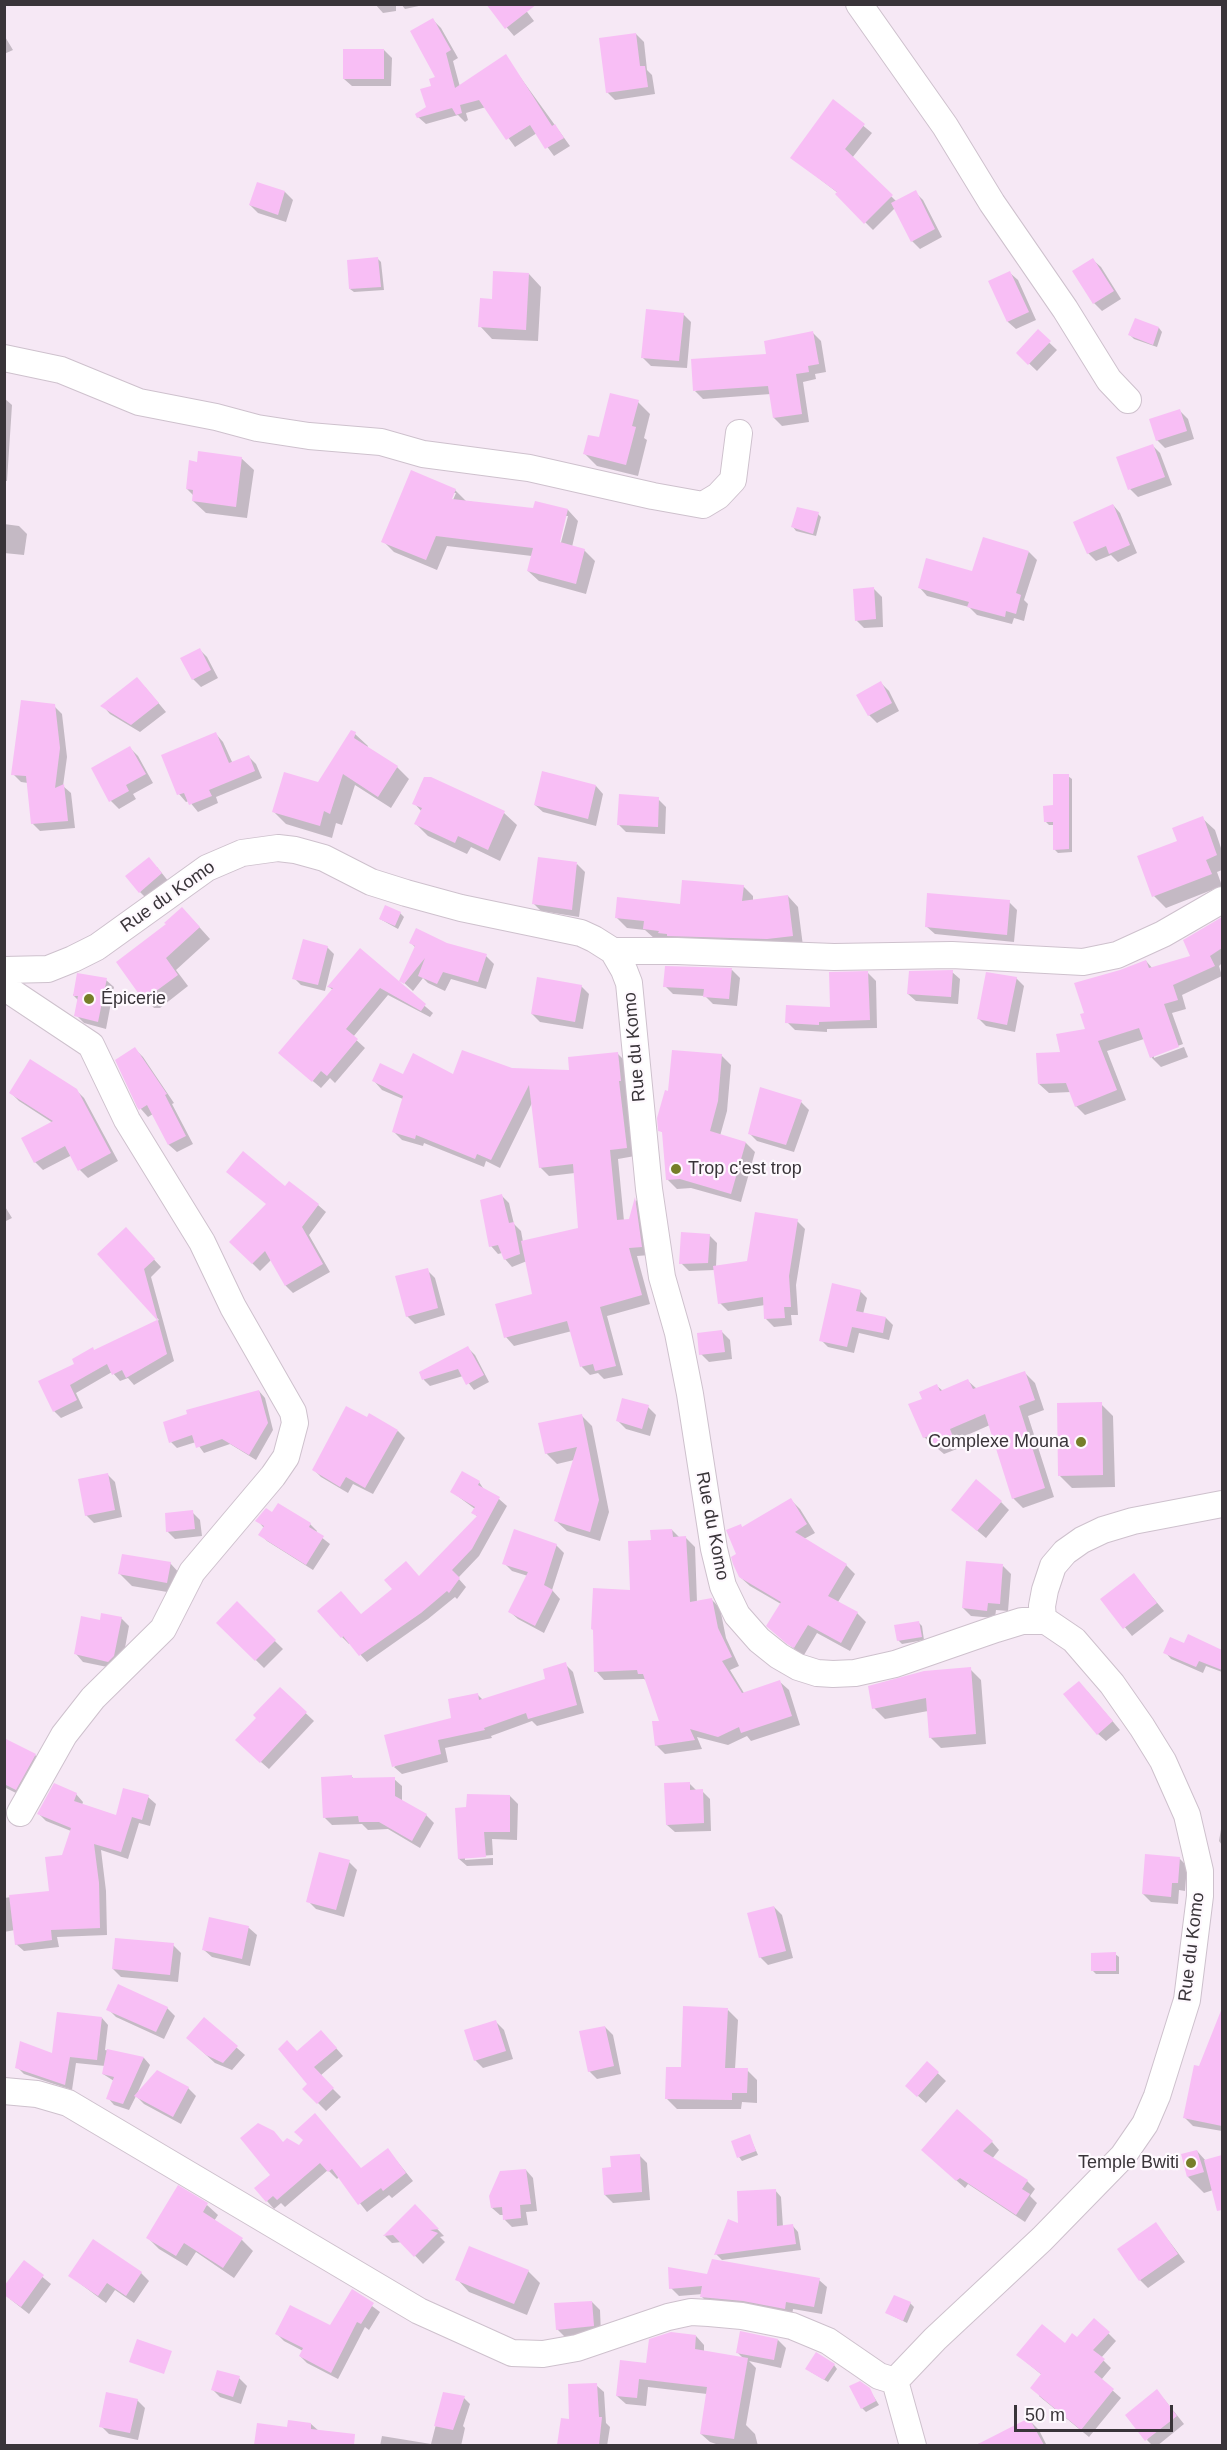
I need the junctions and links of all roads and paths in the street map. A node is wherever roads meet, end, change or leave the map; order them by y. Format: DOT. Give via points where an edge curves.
graph roads {
  1 [pos="859,4"];
  2 [pos="4,358"];
  3 [pos="1128,400"];
  4 [pos="739,433"];
  5 [pos="1222,900"];
  6 [pos="613,951"];
  7 [pos="4,970"];
  8 [pos="4,987"];
  9 [pos="1222,1504"];
  10 [pos="1043,1620"];
  11 [pos="20,1813"];
  12 [pos="4,2091"];
  13 [pos="895,2381"];
  14 [pos="913,2445"];
  1 -- 3 [label="street" via="945,126 1109,380"];
  2 -- 4 [label="street" via="61,370 139,402 257,428 381,442 423,454 529,468 703,505 733,480"];
  5 -- 6 [label="street" via="1117,955 1083,962"];
  6 -- 7 [label="street, Rue du Komo" via="581,933 406,894 371,882 324,858 278,848 242,853 207,868 105,941 73,959 48,969"];
  6 -- 10 [label="street, Rue du Komo" via="629,982 649,1189 662,1276 690,1394 714,1549 723,1586 737,1615 759,1641 779,1656 798,1667 833,1674 894,1664 1022,1621"];
  8 -- 11 [label="street" via="91,1045 127,1120 202,1242 233,1307 293,1412 295,1423 286,1457 273,1476 192,1572 163,1629 93,1698 64,1735"];
  9 -- 10 [label="street" via="1132,1521 1082,1540 1053,1566 1042,1606"];
  10 -- 13 [label="street, Rue du Komo" via="1074,1640 1112,1684 1163,1761 1187,1815 1200,1871 1187,2000 1157,2096 1129,2148 1042,2239 962,2312"];
  12 -- 13 [label="street" via="37,2094 68,2103 419,2311 512,2353 543,2354 577,2348 691,2312 720,2314 792,2326 828,2341 879,2376"];
  13 -- 14 [label="street"];
}
